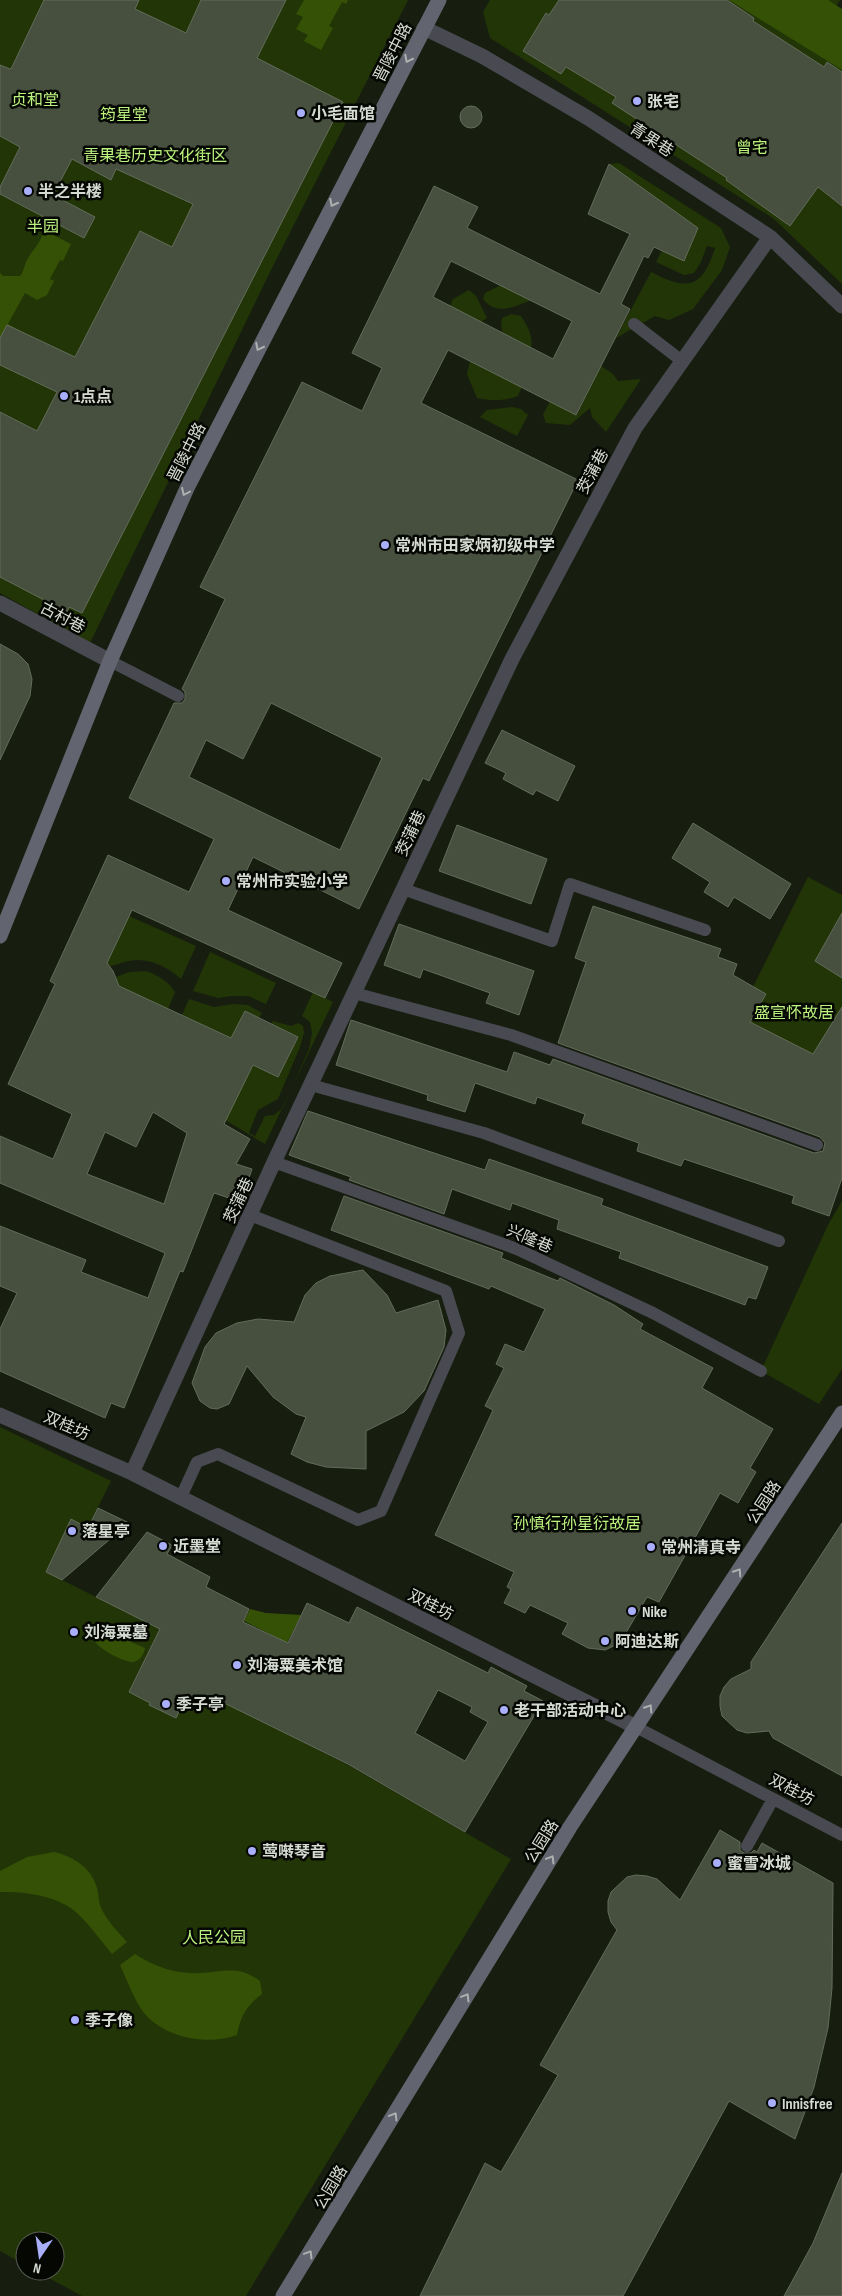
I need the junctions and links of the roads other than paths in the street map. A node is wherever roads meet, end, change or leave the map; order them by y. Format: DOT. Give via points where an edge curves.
graph roads {
  1 [pos="439,0"];
  2 [pos="424,28"];
  3 [pos="770,237"];
  4 [pos="842,306"];
  5 [pos="634,324"];
  6 [pos="682,361"];
  7 [pos="0,603"];
  8 [pos="110,661"];
  9 [pos="178,696"];
  10 [pos="403,889"];
  11 [pos="705,930"];
  12 [pos="0,936"];
  13 [pos="354,993"];
  14 [pos="311,1085"];
  15 [pos="817,1145"];
  16 [pos="274,1162"];
  17 [pos="250,1216"];
  18 [pos="779,1241"];
  19 [pos="761,1371"];
  20 [pos="842,1413"];
  21 [pos="0,1415"];
  22 [pos="132,1473"];
  23 [pos="181,1497"];
  24 [pos="636,1727"];
  25 [pos="773,1799"];
  26 [pos="842,1835"];
  27 [pos="747,1846"];
  28 [pos="283,2296"];
  1 -- 2 [label="street, 晋陵中路"];
  2 -- 3 [label="street, 青果巷" via="482,56 588,118"];
  2 -- 8 [label="street, 晋陵中路, one-way" via="188,486"];
  3 -- 4 [label="street, 青果巷"];
  3 -- 6 [label="street, 茭蒲巷"];
  5 -- 6 [label="lane"];
  6 -- 10 [label="street, 茭蒲巷" via="635,428 512,658"];
  7 -- 8 [label="street, 古村巷"];
  8 -- 9 [label="lane"];
  8 -- 12 [label="street, 晋陵中路"];
  10 -- 11 [label="lane" via="552,941 570,884"];
  10 -- 13 [label="street, 茭蒲巷"];
  13 -- 14 [label="street, 茭蒲巷"];
  13 -- 15 [label="lane" via="511,1035"];
  14 -- 16 [label="street, 茭蒲巷"];
  14 -- 18 [label="lane" via="484,1133"];
  16 -- 17 [label="street, 茭蒲巷"];
  16 -- 19 [label="lane, 兴隆巷" via="517,1249"];
  17 -- 22 [label="street, 茭蒲巷"];
  17 -- 23 [label="lane" via="446,1291 459,1333 382,1511 358,1520 218,1454 197,1462"];
  24 -- 20 [label="street, 公园路, one-way"];
  21 -- 22 [label="street, 双桂坊"];
  22 -- 23 [label="street, 双桂坊"];
  23 -- 24 [label="street, 双桂坊"];
  24 -- 25 [label="lane, 双桂坊"];
  28 -- 24 [label="street, 公园路, one-way" via="570,1827"];
  25 -- 26 [label="lane, 双桂坊"];
  25 -- 27 [label="lane"];
}
